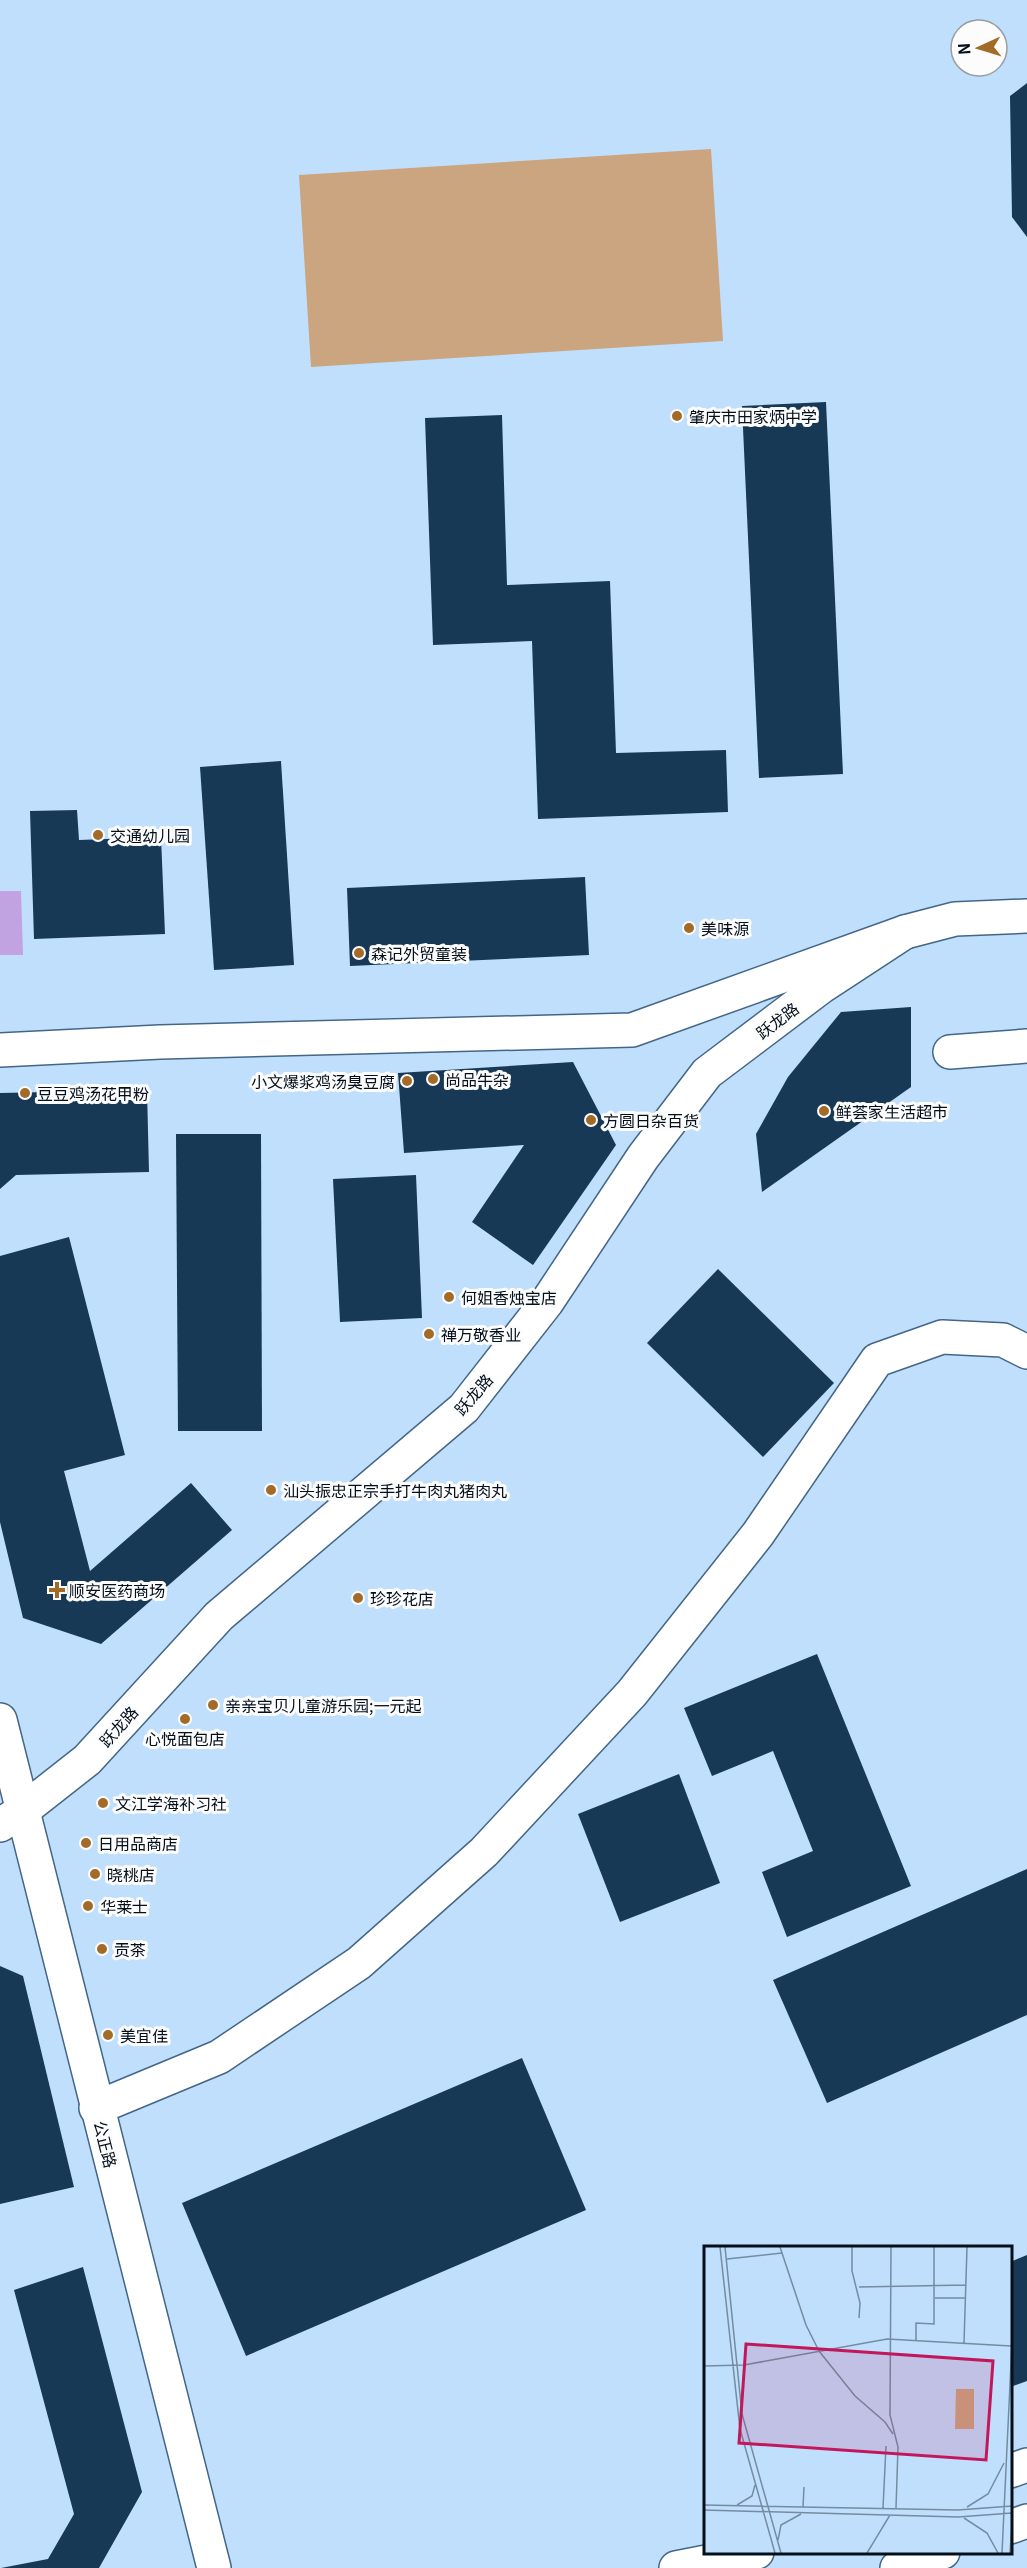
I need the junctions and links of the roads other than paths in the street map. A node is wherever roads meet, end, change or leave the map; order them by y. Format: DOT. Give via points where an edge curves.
graph roads {
  1 [pos="1027,916"];
  2 [pos="905,932"];
  3 [pos="1027,1046"];
  4 [pos="0,1050"];
  5 [pos="950,1052"];
  6 [pos="1027,1352"];
  7 [pos="0,1720"];
  8 [pos="11,1818"];
  9 [pos="96,2108"];
  10 [pos="1027,2464"];
  11 [pos="1012,2471"];
  12 [pos="1027,2521"];
  13 [pos="1012,2527"];
  14 [pos="752,2553"];
  15 [pos="940,2553"];
  16 [pos="214,2568"];
  17 [pos="676,2568"];
  18 [pos="897,2568"];
  1 -- 2 [label="street" via="955,919"];
  2 -- 4 [label="street" via="632,1030"];
  2 -- 8 [label="street, 跃龙路" via="822,987 707,1074 643,1157 547,1302 464,1408 219,1616 87,1760"];
  3 -- 5 [label="street"];
  6 -- 9 [label="street" via="1003,1340 942,1337 877,1360 758,1534 632,1692 484,1852 359,1963 219,2057"];
  7 -- 8 [label="street, 公正路"];
  8 -- 9 [label="street, 公正路"];
  9 -- 16 [label="street, 公正路"];
  10 -- 11 [label="street"];
  12 -- 13 [label="street"];
  14 -- 17 [label="street"];
  15 -- 18 [label="street"];
}
